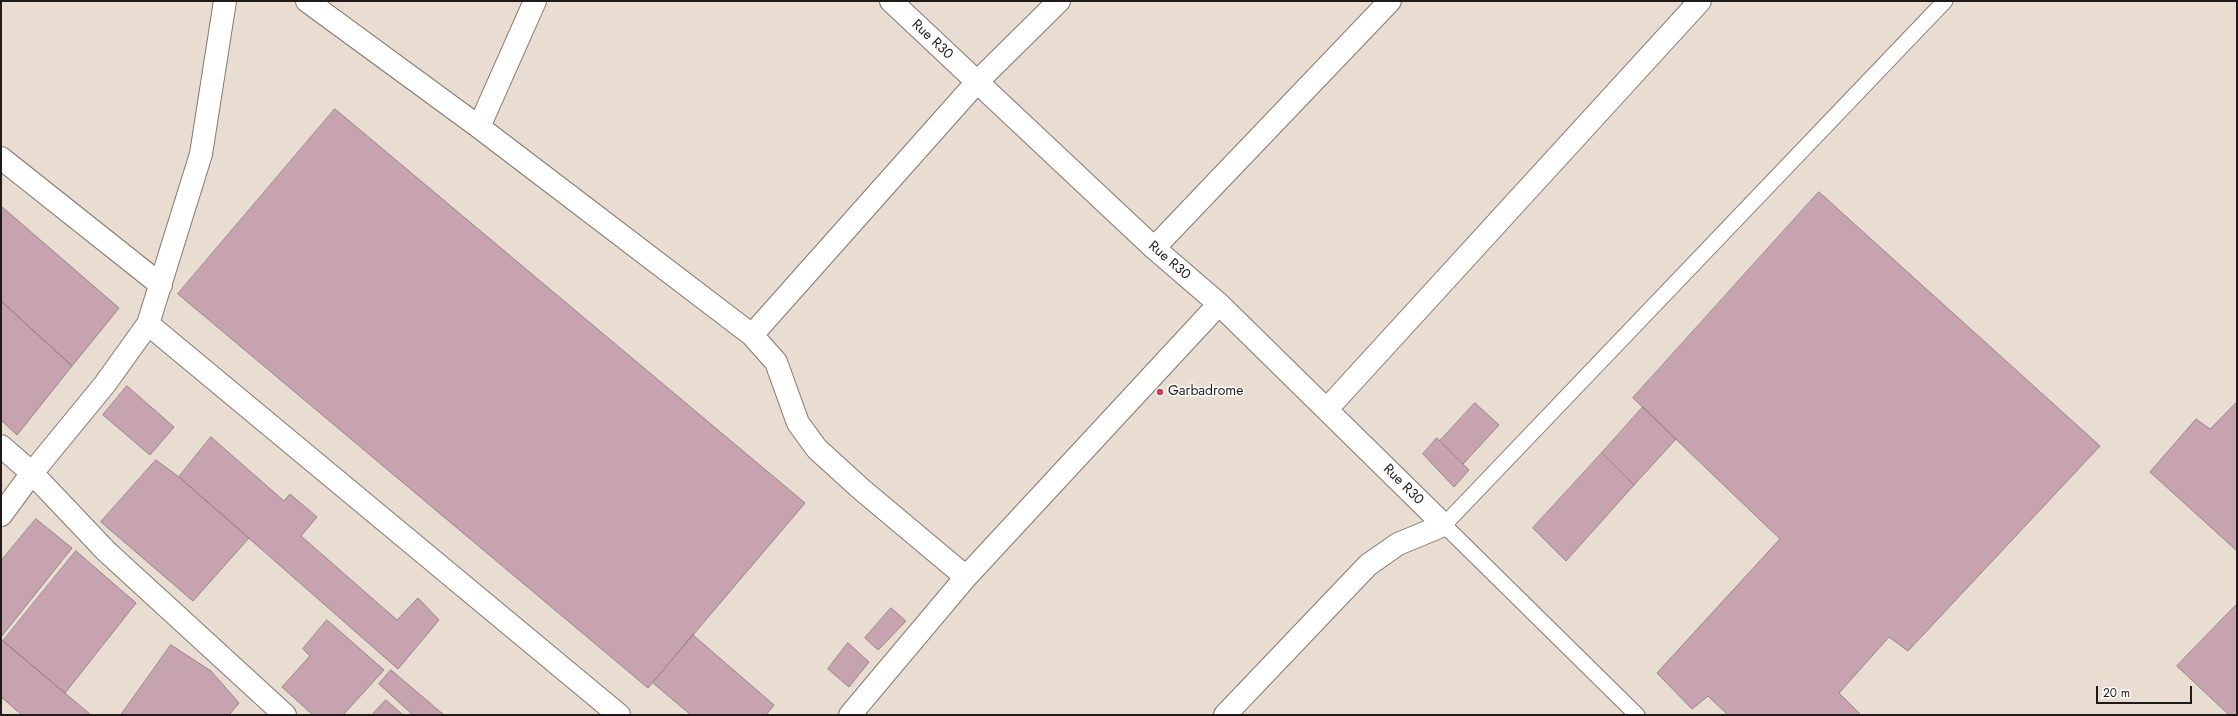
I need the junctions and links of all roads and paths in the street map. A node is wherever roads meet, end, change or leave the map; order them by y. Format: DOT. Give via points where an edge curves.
graph roads {
  1 [pos="225,1"];
  2 [pos="307,1"];
  3 [pos="535,1"];
  4 [pos="891,1"];
  5 [pos="1059,1"];
  6 [pos="1390,1"];
  7 [pos="1700,1"];
  8 [pos="1946,1"];
  9 [pos="977,82"];
  10 [pos="479,128"];
  11 [pos="1,158"];
  12 [pos="1154,248"];
  13 [pos="161,286"];
  14 [pos="1219,304"];
  15 [pos="148,324"];
  16 [pos="752,335"];
  17 [pos="1327,409"];
  18 [pos="1,446"];
  19 [pos="32,473"];
  20 [pos="1,515"];
  21 [pos="1444,525"];
  22 [pos="966,577"];
  23 [pos="285,715"];
  24 [pos="620,715"];
  25 [pos="850,715"];
  26 [pos="1225,715"];
  27 [pos="1637,715"];
  1 -- 13 [label="street" via="201,154"];
  2 -- 10 [label="street"];
  3 -- 10 [label="street"];
  4 -- 9 [label="street, Rue R30"];
  5 -- 9 [label="street"];
  6 -- 12 [label="street"];
  7 -- 17 [label="street"];
  8 -- 21 [label="lane"];
  9 -- 12 [label="street, Rue R30"];
  9 -- 16 [label="street"];
  10 -- 16 [label="street"];
  11 -- 13 [label="street"];
  12 -- 14 [label="street, Rue R30"];
  13 -- 15 [label="street"];
  14 -- 17 [label="street, Rue R30"];
  14 -- 22 [label="street"];
  15 -- 19 [label="street" via="105,384"];
  15 -- 24 [label="street"];
  16 -- 22 [label="street" via="776,362 798,423 817,448 861,489"];
  17 -- 21 [label="street, Rue R30"];
  18 -- 19 [label="street"];
  19 -- 20 [label="street"];
  19 -- 23 [label="street" via="106,551"];
  21 -- 26 [label="street" via="1398,544 1368,565"];
  21 -- 27 [label="lane"];
  22 -- 25 [label="street"];
}
